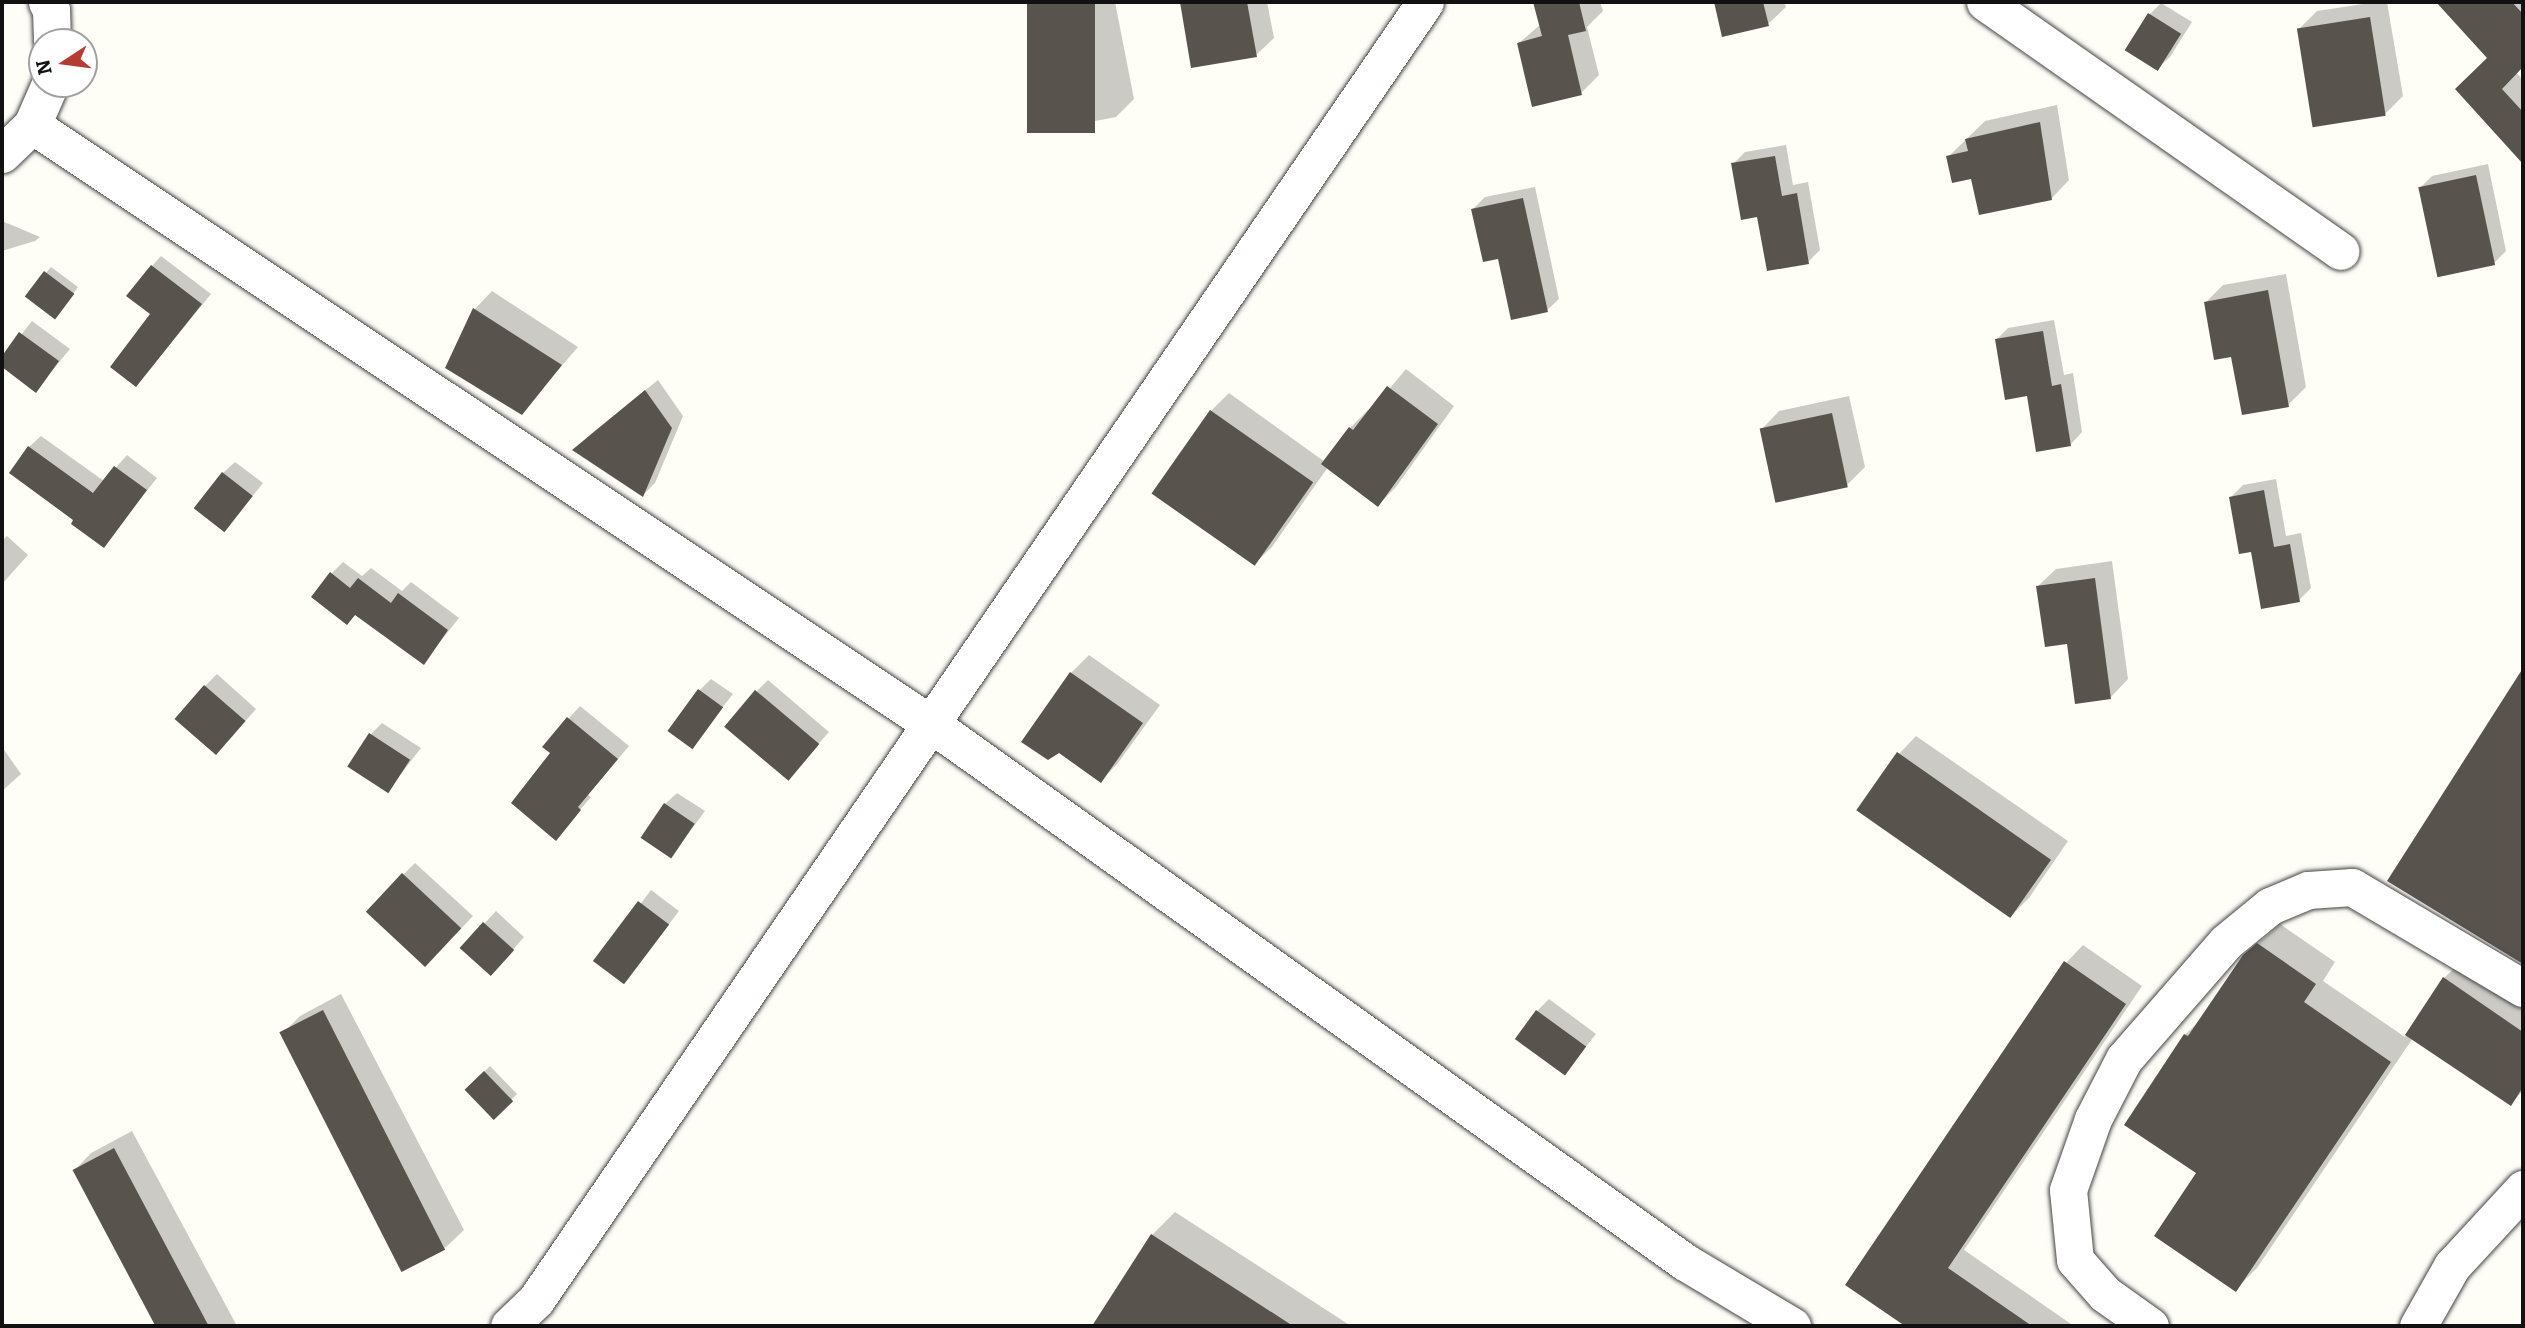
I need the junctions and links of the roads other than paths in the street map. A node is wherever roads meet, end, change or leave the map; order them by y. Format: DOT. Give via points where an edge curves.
graph roads {
  1 [pos="47,2"];
  2 [pos="1425,2"];
  3 [pos="1985,2"];
  4 [pos="52,28"];
  5 [pos="44,98"];
  6 [pos="32,125"];
  7 [pos="2,154"];
  8 [pos="2341,251"];
  9 [pos="931,724"];
  10 [pos="2523,988"];
  11 [pos="2523,1189"];
  12 [pos="509,1326"];
  13 [pos="1792,1326"];
  14 [pos="2150,1326"];
  15 [pos="2418,1326"];
  1 -- 4 [label="street"];
  2 -- 9 [label="street"];
  3 -- 8 [label="street"];
  5 -- 6 [label="street"];
  6 -- 7 [label="street"];
  6 -- 9 [label="street"];
  9 -- 12 [label="street" via="536,1300"];
  9 -- 13 [label="street" via="1685,1262"];
  10 -- 14 [label="street" via="2352,887 2308,890 2270,906 2226,943 2124,1059 2093,1119 2068,1190 2075,1260 2105,1294"];
  11 -- 15 [label="street" via="2452,1266"];
}
